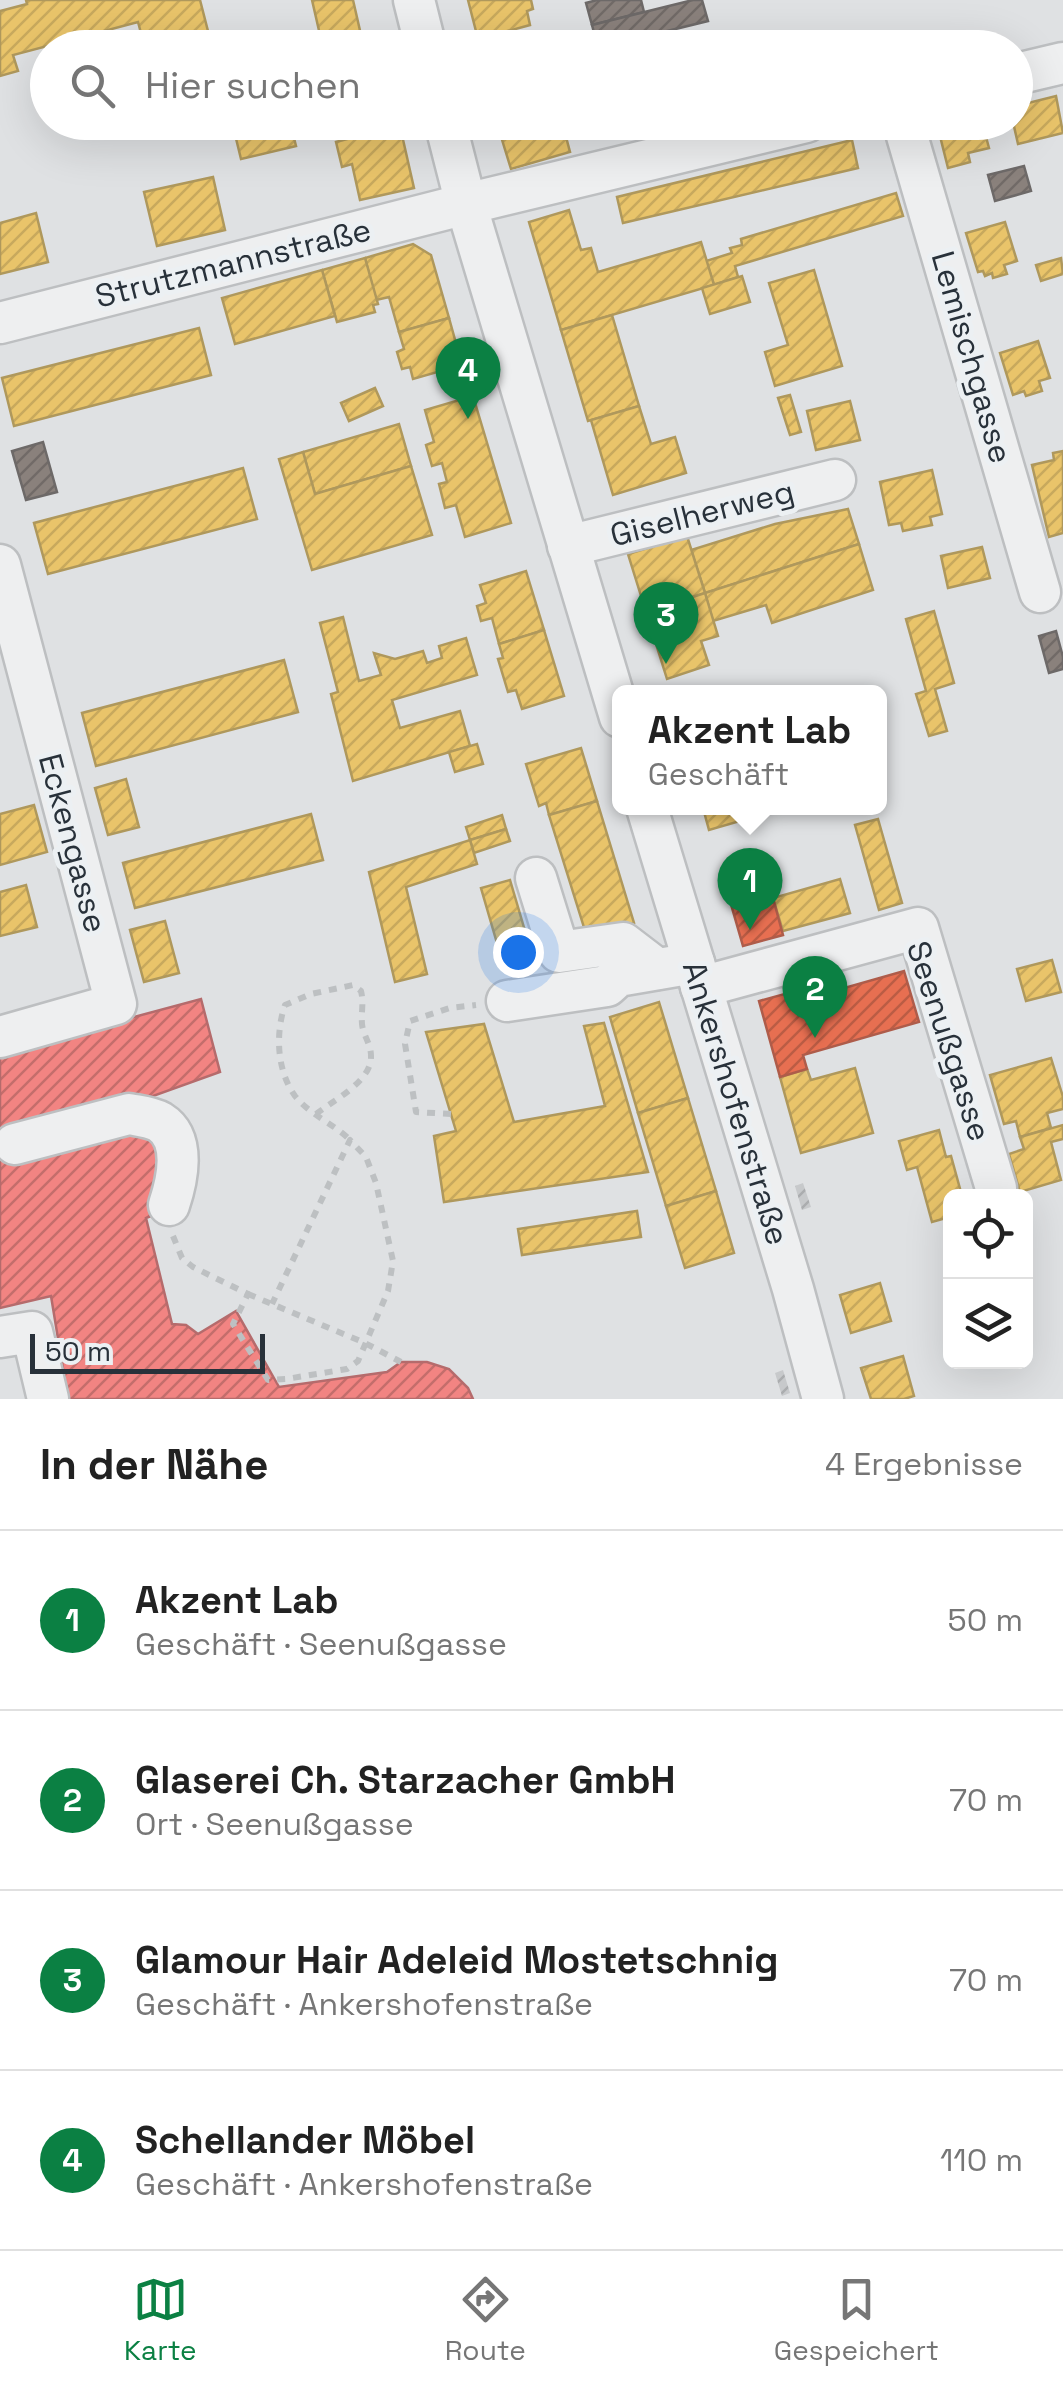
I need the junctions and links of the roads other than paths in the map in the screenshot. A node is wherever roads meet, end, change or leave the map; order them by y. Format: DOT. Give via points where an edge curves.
graph roads {
  1 [pos="414,0"];
  2 [pos="422,30"];
  3 [pos="1063,63"];
  4 [pos="1033,70"];
  5 [pos="450,140"];
  6 [pos="731,140"];
  7 [pos="909,140"];
  8 [pos="466,204"];
  9 [pos="0,323"];
  10 [pos="835,480"];
  11 [pos="568,546"];
  12 [pos="0,565"];
  13 [pos="1040,592"];
  14 [pos="612,691"];
  15 [pos="649,815"];
  16 [pos="536,878"];
  17 [pos="684,973"];
  18 [pos="506,1001"];
  19 [pos="0,1037"];
  20 [pos="15,1144"];
  21 [pos="996,1188"];
  22 [pos="169,1205"];
  23 [pos="0,1338"];
  24 [pos="48,1399"];
  25 [pos="823,1399"];
  1 -- 2 [label="street"];
  3 -- 4 [label="street"];
  5 -- 8 [label="street"];
  6 -- 8 [label="street, Strutzmannstraße"];
  7 -- 13 [label="street, Lemischgasse"];
  8 -- 9 [label="street, Strutzmannstraße"];
  8 -- 11 [label="street"];
  10 -- 11 [label="street, Giselherweg"];
  11 -- 14 [label="street"];
  12 -- 19 [label="street, Eckengasse" via="116,1004"];
  15 -- 17 [label="street, Ankershofenstraße"];
  16 -- 17 [label="street" via="559,952 623,943"];
  17 -- 18 [label="street" via="618,976 608,986"];
  17 -- 21 [label="street, Seenußgasse" via="918,928"];
  17 -- 25 [label="street, Ankershofenstraße" via="793,1289"];
  20 -- 22 [label="street" via="129,1114 162,1123 176,1152 178,1176"];
  23 -- 24 [label="street" via="32,1332"];
}
